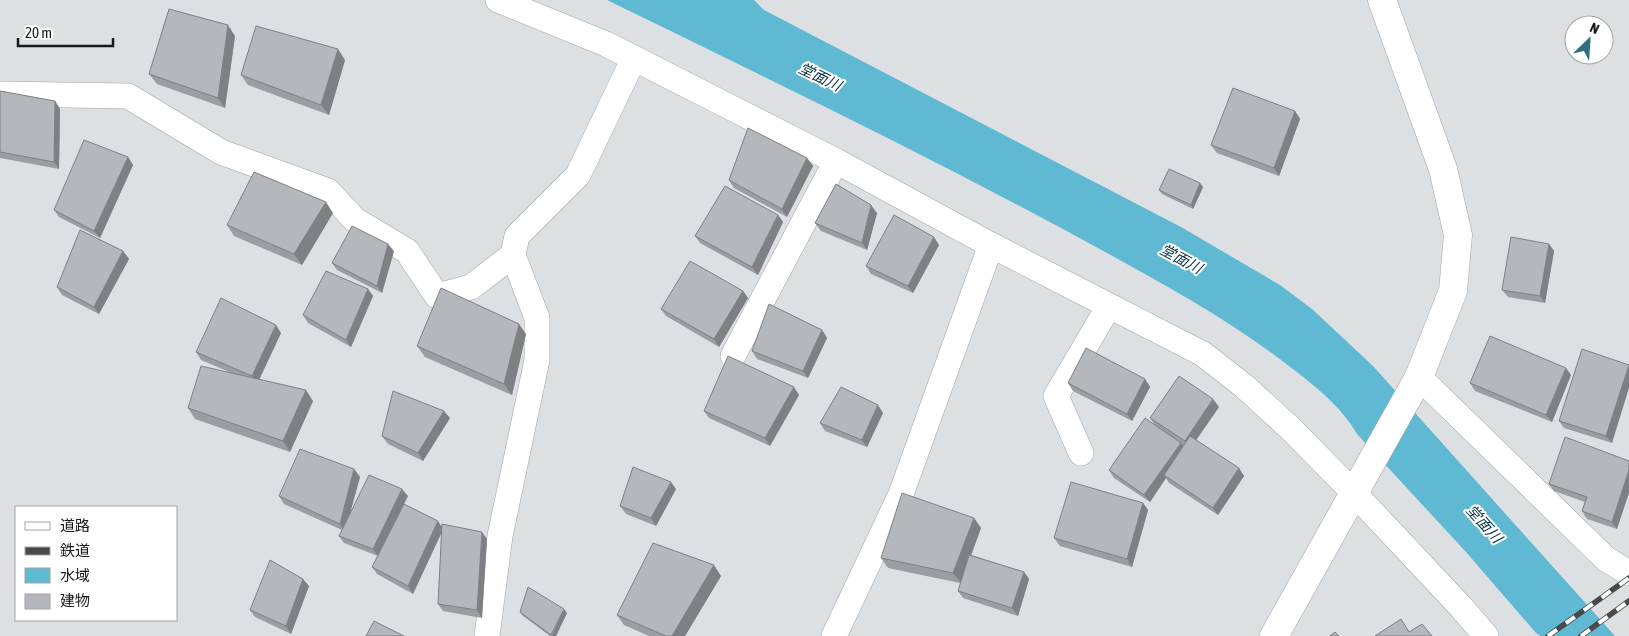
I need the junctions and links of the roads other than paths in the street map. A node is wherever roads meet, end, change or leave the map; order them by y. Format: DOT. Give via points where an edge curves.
graph roads {
  1 [pos="498,0"];
  2 [pos="1382,0"];
  3 [pos="634,58"];
  4 [pos="0,94"];
  5 [pos="836,161"];
  6 [pos="990,245"];
  7 [pos="513,255"];
  8 [pos="1109,306"];
  9 [pos="733,356"];
  10 [pos="1419,378"];
  11 [pos="1081,453"];
  12 [pos="1355,494"];
  13 [pos="1629,573"];
  14 [pos="487,636"];
  15 [pos="834,636"];
  16 [pos="1274,636"];
  17 [pos="1486,636"];
  1 -- 3 [label="street"];
  2 -- 10 [label="street" via="1443,169 1458,235 1453,291"];
  3 -- 5 [label="street"];
  3 -- 7 [label="street" via="578,175 517,236"];
  4 -- 7 [label="street" via="128,96 221,152 328,191 355,220 408,251 436,296 471,288"];
  5 -- 6 [label="street"];
  5 -- 9 [label="street"];
  6 -- 8 [label="street"];
  6 -- 15 [label="street" via="901,494"];
  7 -- 14 [label="street" via="537,318 537,360 500,536"];
  8 -- 11 [label="street" via="1056,396"];
  8 -- 12 [label="street" via="1203,354 1237,380"];
  10 -- 12 [label="street"];
  10 -- 13 [label="street" via="1606,559"];
  12 -- 16 [label="street"];
  12 -- 17 [label="street"];
}
